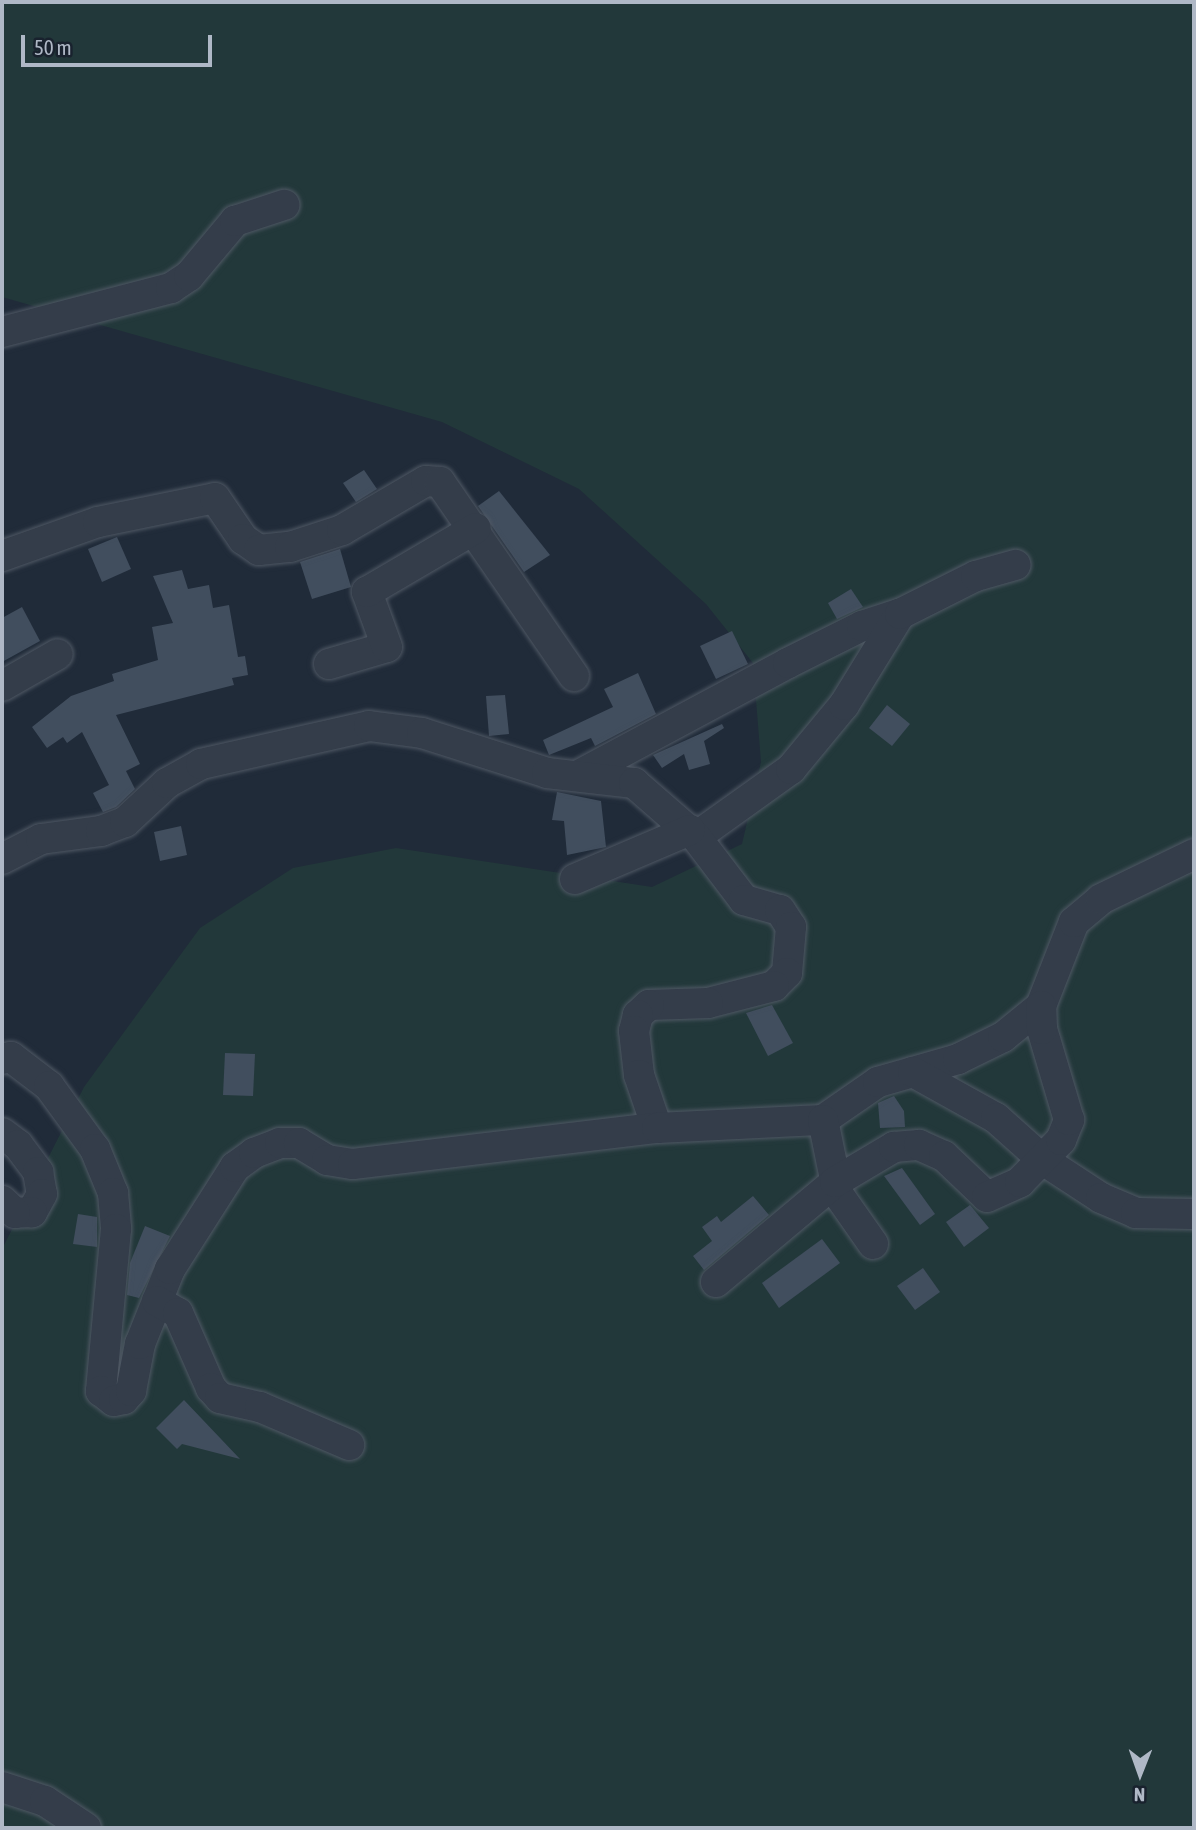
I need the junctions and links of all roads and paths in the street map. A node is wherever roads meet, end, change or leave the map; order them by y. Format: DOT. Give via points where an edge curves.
graph roads {
  1 [pos="284,205"];
  2 [pos="2,332"];
  3 [pos="476,528"];
  4 [pos="2,556"];
  5 [pos="1015,565"];
  6 [pos="900,614"];
  7 [pos="58,654"];
  8 [pos="329,664"];
  9 [pos="573,677"];
  10 [pos="2,686"];
  11 [pos="581,774"];
  12 [pos="693,833"];
  13 [pos="1194,854"];
  14 [pos="2,859"];
  15 [pos="575,879"];
  16 [pos="1041,1006"];
  17 [pos="2,1059"];
  18 [pos="913,1072"];
  19 [pos="823,1120"];
  20 [pos="657,1128"];
  21 [pos="2,1133"];
  22 [pos="1043,1160"];
  23 [pos="835,1182"];
  24 [pos="2,1201"];
  25 [pos="1194,1214"];
  26 [pos="873,1244"];
  27 [pos="716,1282"];
  28 [pos="158,1301"];
  29 [pos="349,1445"];
  30 [pos="2,1787"];
  31 [pos="86,1828"];
  1 -- 2 [label="street" via="235,221 189,276 171,288"];
  3 -- 4 [label="street" via="440,482 426,481 342,530 290,547 259,550 243,539 215,498 98,522"];
  3 -- 8 [label="street" via="367,592 387,647"];
  3 -- 9 [label="street"];
  5 -- 6 [label="street" via="966,580"];
  6 -- 11 [label="street" via="812,651"];
  6 -- 12 [label="street" via="844,705 791,769"];
  7 -- 10 [label="street"];
  11 -- 12 [label="street" via="634,783"];
  11 -- 14 [label="street" via="547,773 422,733 369,726 201,764 167,783 125,822 101,831 41,839"];
  12 -- 15 [label="street"];
  12 -- 20 [label="street" via="744,901 780,910 791,927 788,973 774,986 744,996 708,1003 649,1005 638,1015 634,1031 639,1075"];
  13 -- 16 [label="street" via="1101,900 1074,922"];
  16 -- 18 [label="street" via="1003,1037 958,1059"];
  16 -- 22 [label="street" via="1042,1028 1069,1119 1060,1140"];
  17 -- 28 [label="street" via="11,1057 49,1086 95,1149 113,1193 116,1229 102,1361 105,1398 124,1399 131,1391 140,1344"];
  18 -- 19 [label="street" via="878,1082"];
  18 -- 22 [label="street" via="996,1118"];
  19 -- 20 [label="street"];
  19 -- 23 [label="street"];
  20 -- 28 [label="street" via="353,1164 327,1160 299,1143 280,1143 235,1167 170,1269"];
  21 -- 24 [label="street" via="18,1145 38,1172 42,1194 32,1212 15,1213"];
  22 -- 23 [label="street" via="1020,1182 987,1197 951,1162 919,1145 894,1147"];
  22 -- 25 [label="street" via="1101,1198 1136,1213"];
  23 -- 26 [label="street" via="838,1194"];
  23 -- 27 [label="street"];
  28 -- 29 [label="street" via="178,1313 211,1388 220,1398 260,1407"];
  30 -- 31 [label="street" via="45,1801"];
}
